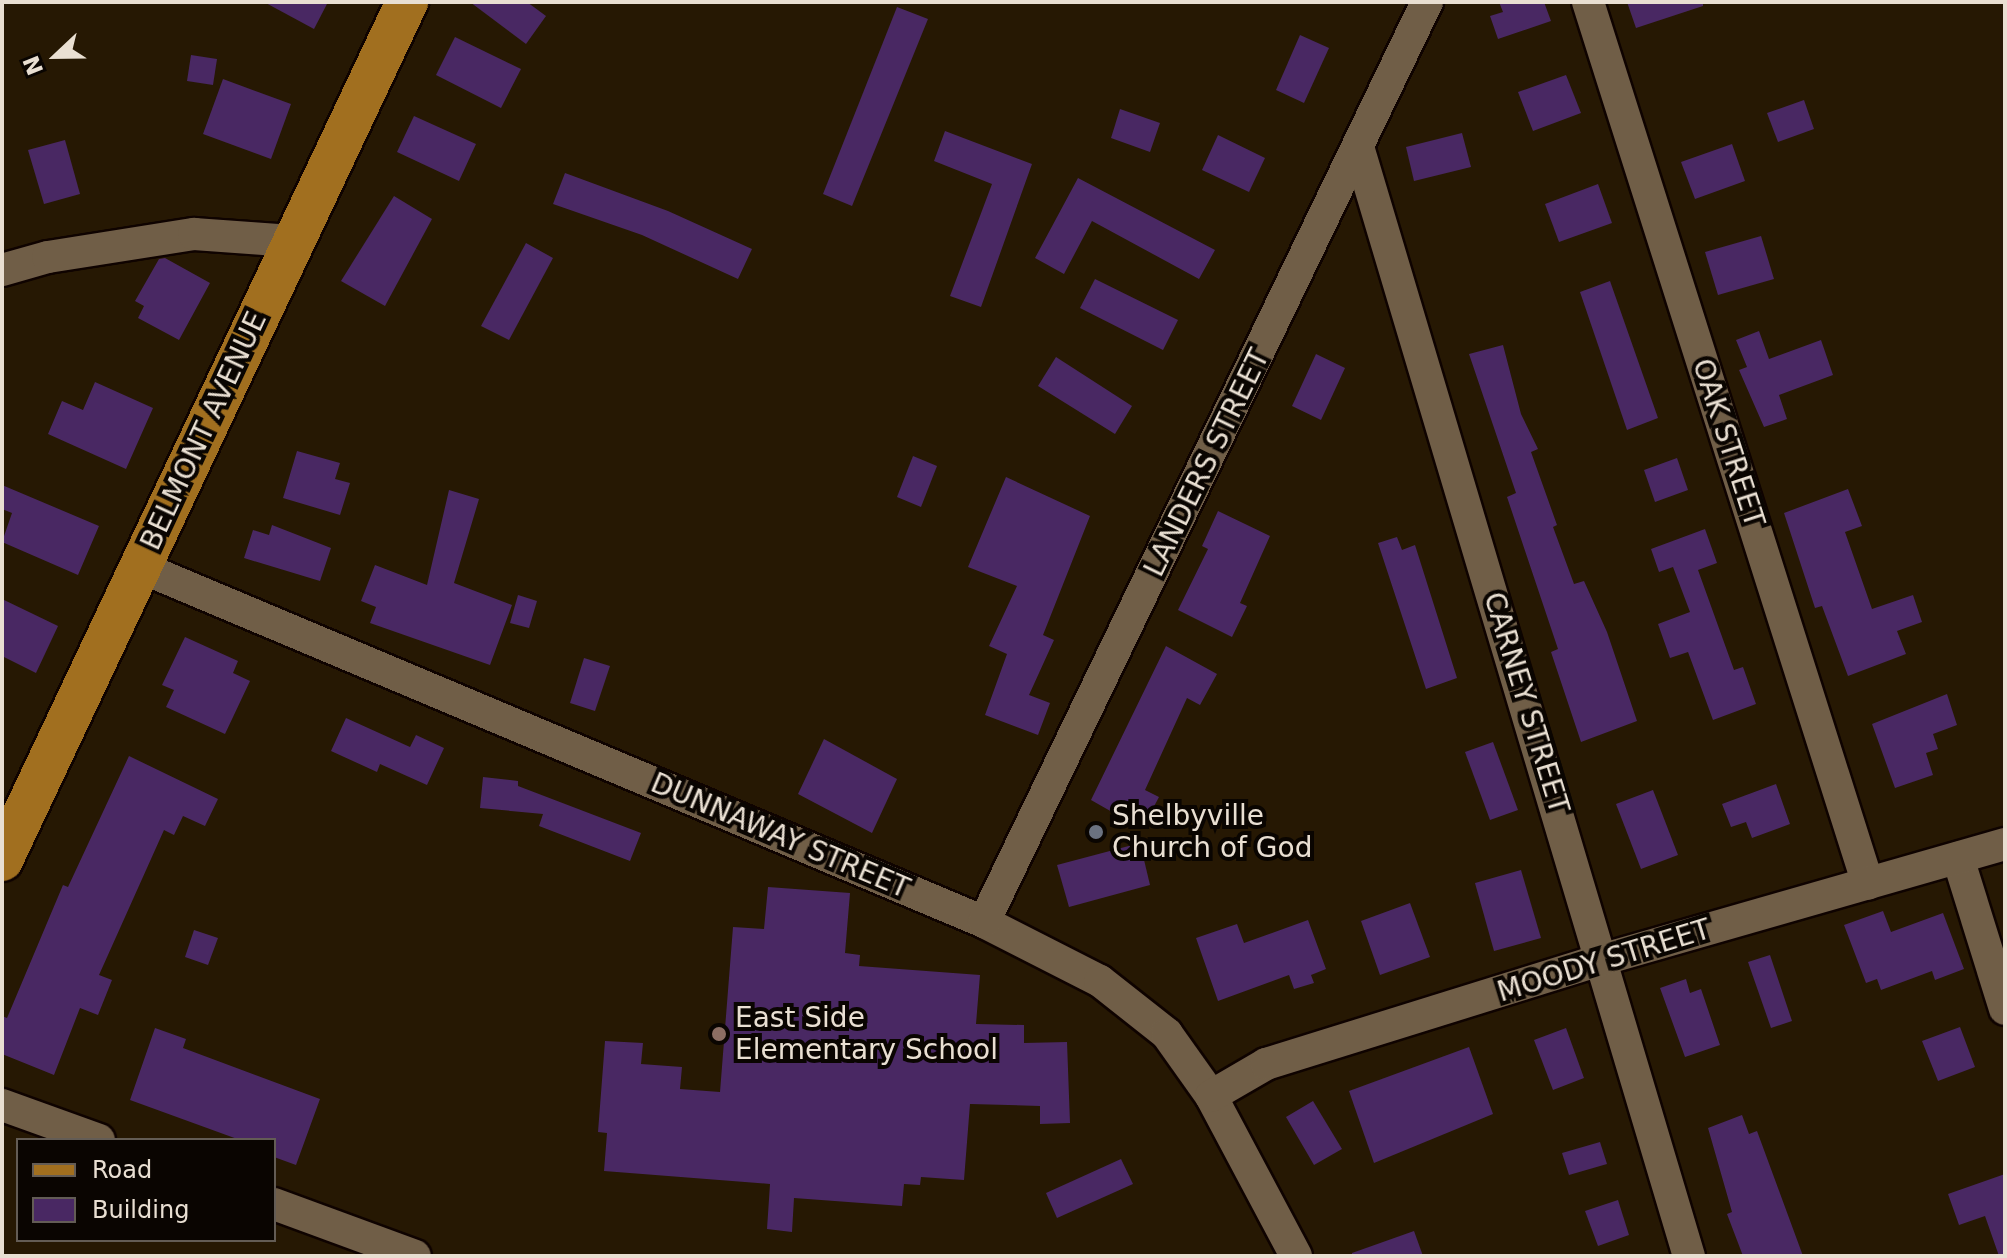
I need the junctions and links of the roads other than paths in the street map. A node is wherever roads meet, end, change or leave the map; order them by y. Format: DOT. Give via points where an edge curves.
graph roads {
  1 [pos="407,2"];
  2 [pos="1427,2"];
  3 [pos="1588,2"];
  4 [pos="1359,150"];
  5 [pos="292,241"];
  6 [pos="2,270"];
  7 [pos="140,567"];
  8 [pos="2005,844"];
  9 [pos="1958,858"];
  10 [pos="2,860"];
  11 [pos="1868,884"];
  12 [pos="984,922"];
  13 [pos="1604,959"];
  14 [pos="2005,1009"];
  15 [pos="1211,1096"];
  16 [pos="2,1105"];
  17 [pos="93,1138"];
  18 [pos="276,1205"];
  19 [pos="415,1256"];
  20 [pos="1296,1256"];
  21 [pos="1689,1256"];
  1 -- 5 [label="main road, BELMONT AVENUE"];
  2 -- 4 [label="street, LANDERS STREET"];
  3 -- 11 [label="street, OAK STREET"];
  4 -- 12 [label="street, LANDERS STREET"];
  4 -- 13 [label="street, CARNEY STREET"];
  5 -- 6 [label="street" via="194,234 48,257"];
  5 -- 7 [label="main road, BELMONT AVENUE"];
  7 -- 10 [label="main road, BELMONT AVENUE"];
  7 -- 12 [label="street, DUNNAWAY STREET"];
  8 -- 9 [label="street, MOODY STREET"];
  9 -- 11 [label="street, MOODY STREET"];
  9 -- 14 [label="street"];
  11 -- 13 [label="street, MOODY STREET"];
  12 -- 15 [label="street, DUNNAWAY STREET" via="1100,981 1136,1006 1167,1034"];
  13 -- 15 [label="street, MOODY STREET" via="1266,1064"];
  13 -- 21 [label="street, CARNEY STREET"];
  15 -- 20 [label="street, DUNNAWAY STREET"];
  16 -- 17 [label="street"];
  18 -- 19 [label="street"];
}
